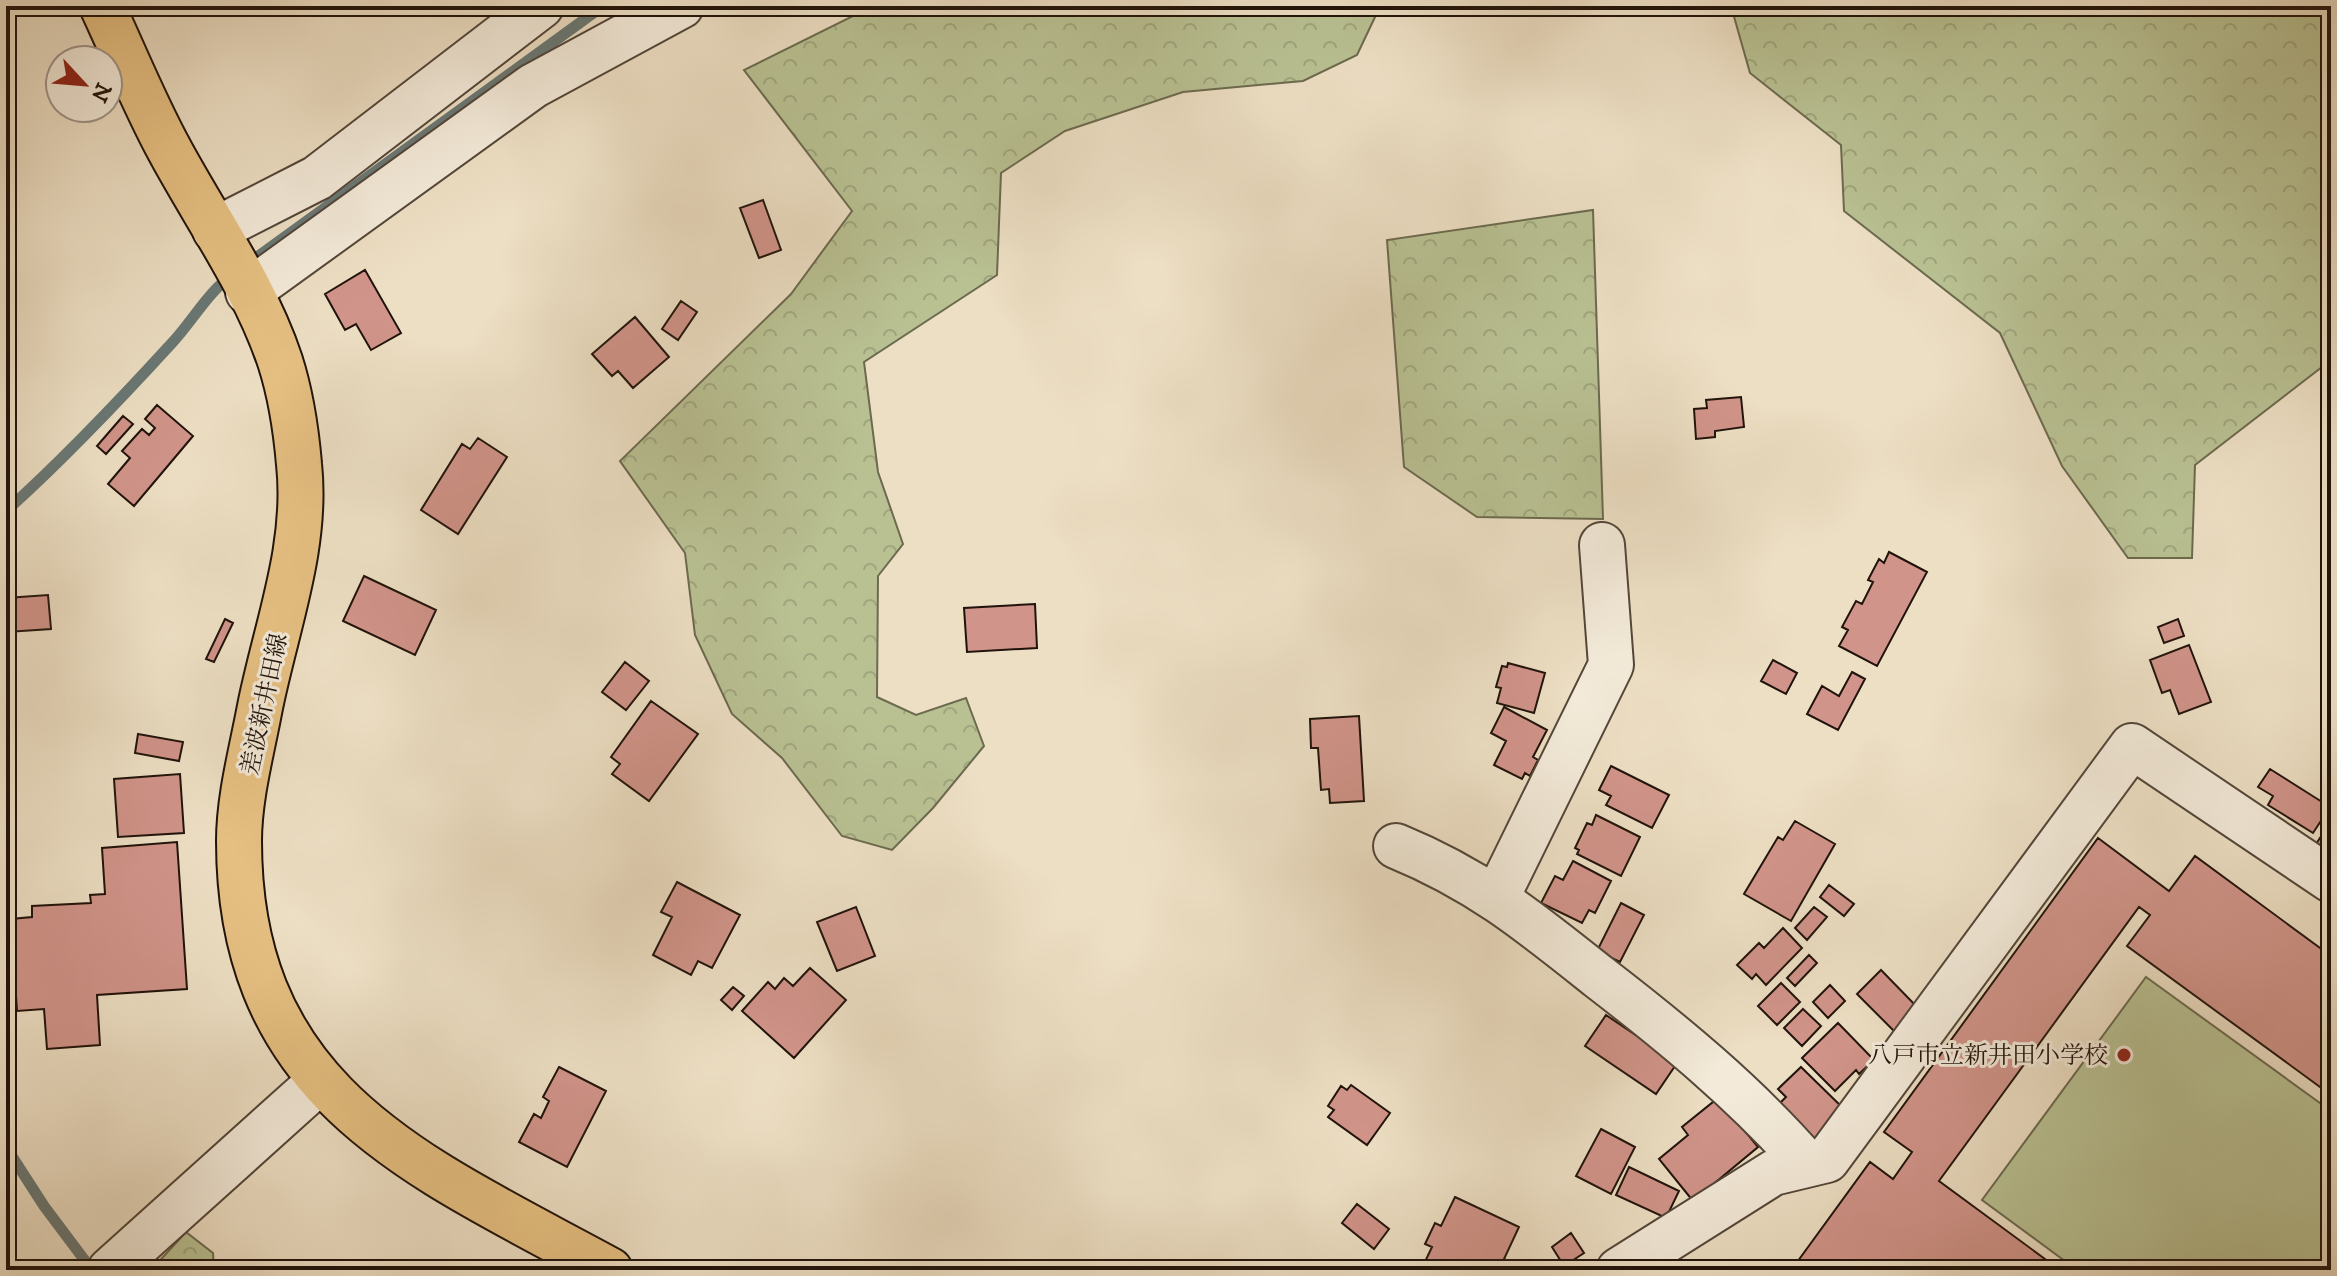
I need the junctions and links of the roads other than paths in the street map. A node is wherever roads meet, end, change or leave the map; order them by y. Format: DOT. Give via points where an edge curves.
graph roads {
  1 [pos="102,6"];
  2 [pos="541,6"];
  3 [pos="681,6"];
  4 [pos="215,230"];
  5 [pos="248,292"];
  6 [pos="1602,545"];
  7 [pos="1396,846"];
  8 [pos="2331,880"];
  9 [pos="1497,897"];
  10 [pos="320,1081"];
  11 [pos="1807,1164"];
  12 [pos="110,1270"];
  13 [pos="610,1270"];
  14 [pos="1619,1270"];
  1 -- 4 [label="main road, 差波新井田線" via="166,143"];
  2 -- 4 [label="street" via="317,178"];
  3 -- 5 [label="street" via="533,86"];
  4 -- 5 [label="main road, 差波新井田線"];
  5 -- 10 [label="main road, 差波新井田線" via="279,358 300,470 288,596 265,684 239,836 241,906 256,969 283,1027"];
  6 -- 9 [label="street" via="1611,665"];
  7 -- 9 [label="street" via="1446,866"];
  8 -- 11 [label="street" via="2132,746 1827,1160"];
  9 -- 11 [label="street" via="1703,1061"];
  10 -- 12 [label="street"];
  10 -- 13 [label="main road, 差波新井田線" via="350,1113 403,1154"];
  11 -- 14 [label="street" via="1773,1173"];
}
